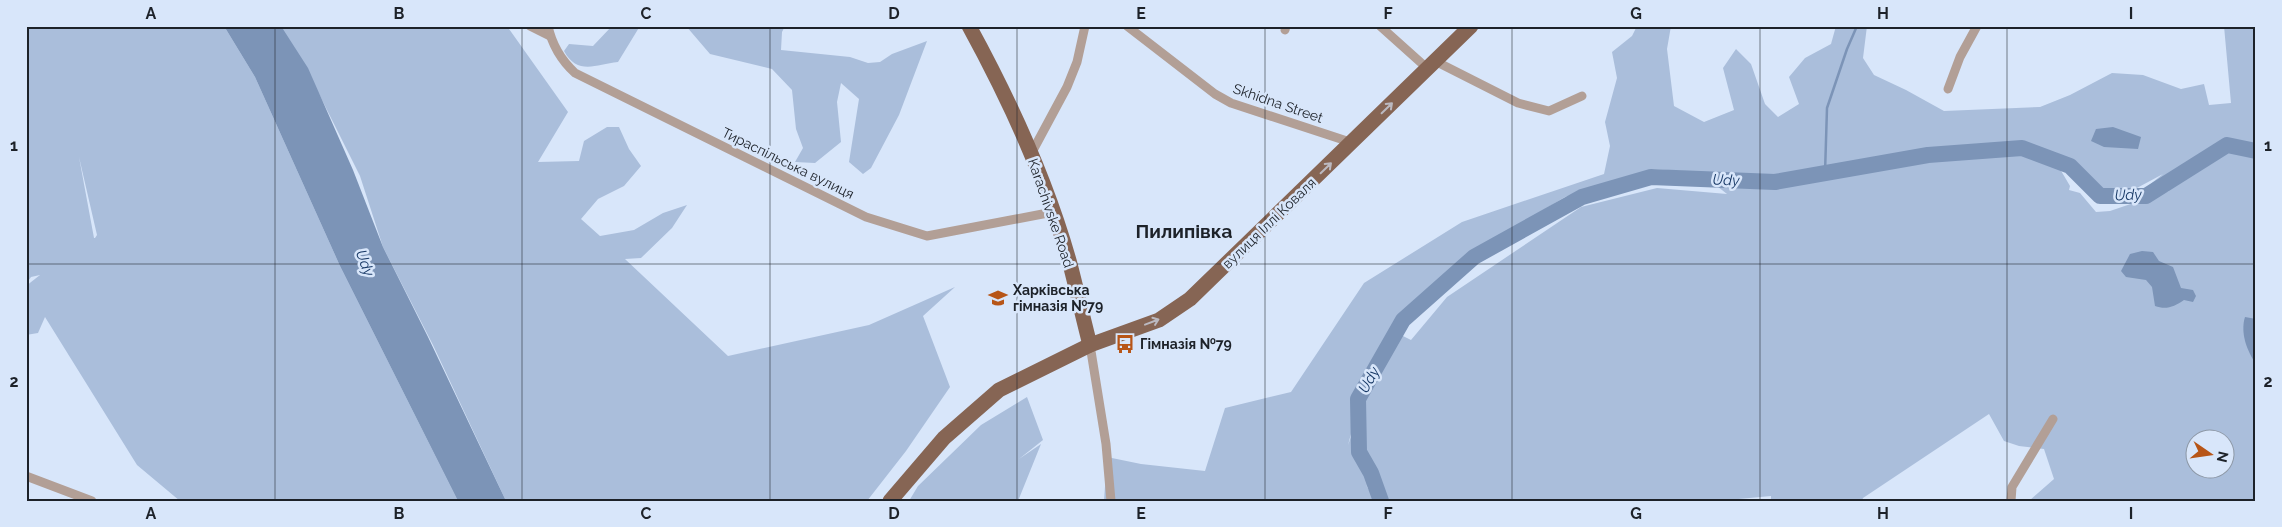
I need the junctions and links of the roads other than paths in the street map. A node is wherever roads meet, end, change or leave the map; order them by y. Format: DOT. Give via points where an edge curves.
graph roads {
  1 [pos="530,26"];
  2 [pos="548,26"];
  3 [pos="969,26"];
  4 [pos="1085,26"];
  5 [pos="1128,26"];
  6 [pos="1380,26"];
  7 [pos="1470,26"];
  8 [pos="1977,26"];
  9 [pos="550,36"];
  10 [pos="1432,65"];
  11 [pos="1948,89"];
  12 [pos="1582,96"];
  13 [pos="1353,143"];
  14 [pos="1031,154"];
  15 [pos="1053,212"];
  16 [pos="1090,345"];
  17 [pos="2054,419"];
  18 [pos="26,476"];
  19 [pos="92,501"];
  20 [pos="890,501"];
  21 [pos="1111,501"];
  22 [pos="2011,501"];
  1 -- 9 [label="street"];
  2 -- 9 [label="street, Тираспільська вулиця"];
  3 -- 14 [label="main road, Karachivske Road" via="996,76"];
  4 -- 14 [label="street" via="1068,87"];
  5 -- 13 [label="street, Skhidna Street" via="1215,94 1232,103"];
  6 -- 10 [label="street"];
  7 -- 10 [label="main road, вулиця Іллі Коваля"];
  8 -- 11 [label="street"];
  9 -- 15 [label="street, Тираспільська вулиця" via="564,62 575,73 866,217 927,236"];
  10 -- 12 [label="street" via="1518,103 1549,111"];
  13 -- 10 [label="main road, вулиця Іллі Коваля, one-way"];
  16 -- 13 [label="main road, вулиця Іллі Коваля, one-way" via="1159,320 1190,299"];
  14 -- 15 [label="main road, Karachivske Road"];
  15 -- 16 [label="main road, Karachivske Road" via="1070,262"];
  16 -- 20 [label="main road, вулиця Іллі Коваля" via="999,390 944,438"];
  16 -- 21 [label="street, Karachivske Road" via="1106,444"];
  17 -- 22 [label="street" via="2012,486"];
  18 -- 19 [label="street"];
}
